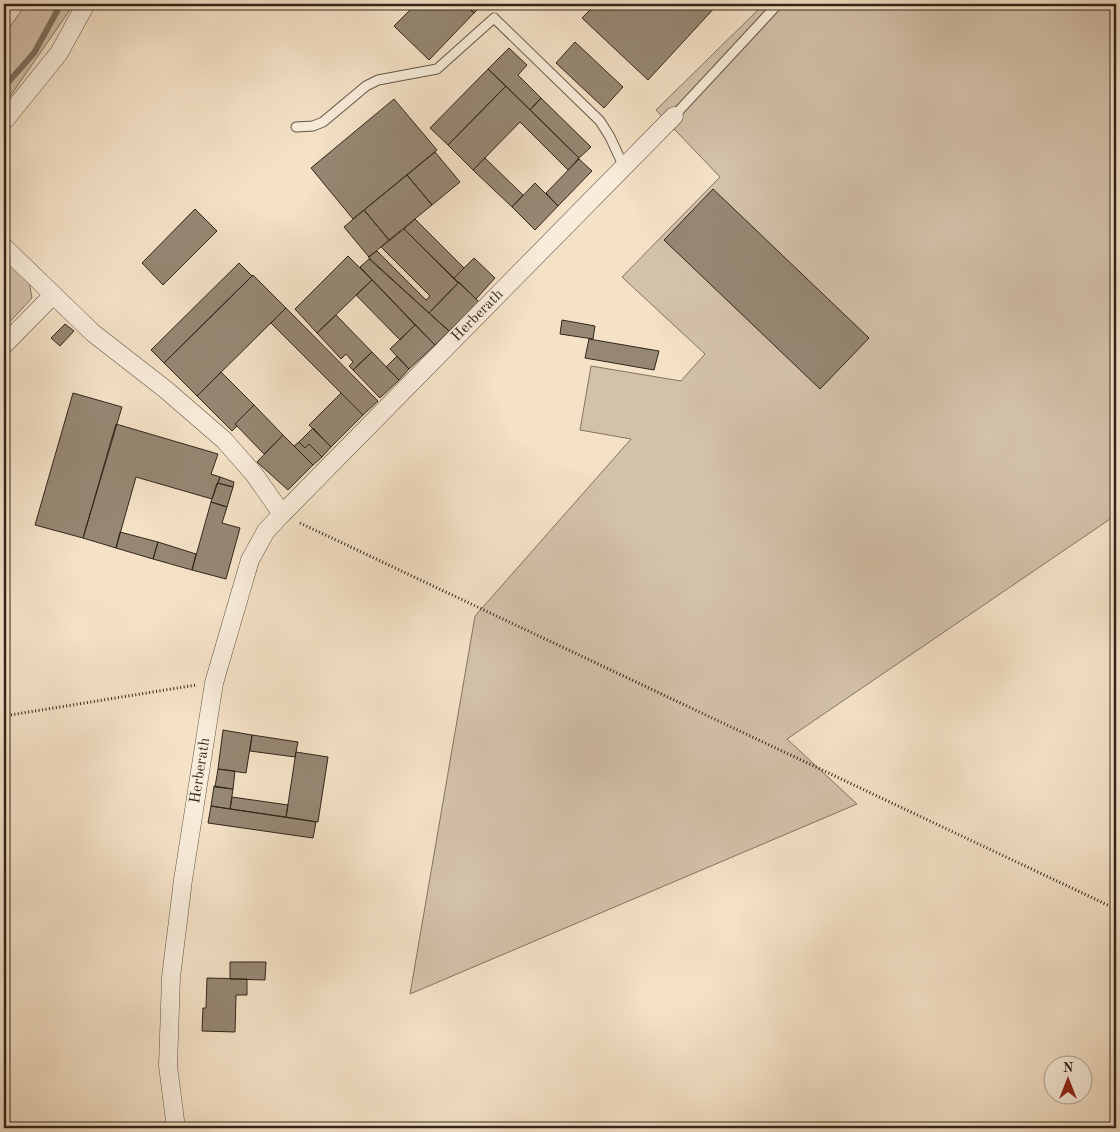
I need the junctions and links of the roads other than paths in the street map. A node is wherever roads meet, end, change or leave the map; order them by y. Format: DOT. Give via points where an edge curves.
graph roads {
  1 [pos="86,4"];
  2 [pos="778,4"];
  3 [pos="674,116"];
  4 [pos="4,121"];
  5 [pos="296,127"];
  6 [pos="624,167"];
  7 [pos="4,247"];
  8 [pos="53,295"];
  9 [pos="4,345"];
  10 [pos="282,514"];
  11 [pos="176,1128"];
  1 -- 4 [label="street" via="59,53"];
  2 -- 3 [label="lane"];
  3 -- 6 [label="street, Herberath"];
  5 -- 6 [label="lane" via="323,122 366,86 378,80 437,69 494,18 600,122"];
  6 -- 10 [label="street, Herberath"];
  7 -- 8 [label="street"];
  8 -- 9 [label="street"];
  8 -- 10 [label="street" via="98,337 224,440 254,474"];
  10 -- 11 [label="street, Herberath" via="263,536 250,560 214,683 171,977 168,1040 170,1094"];
}
